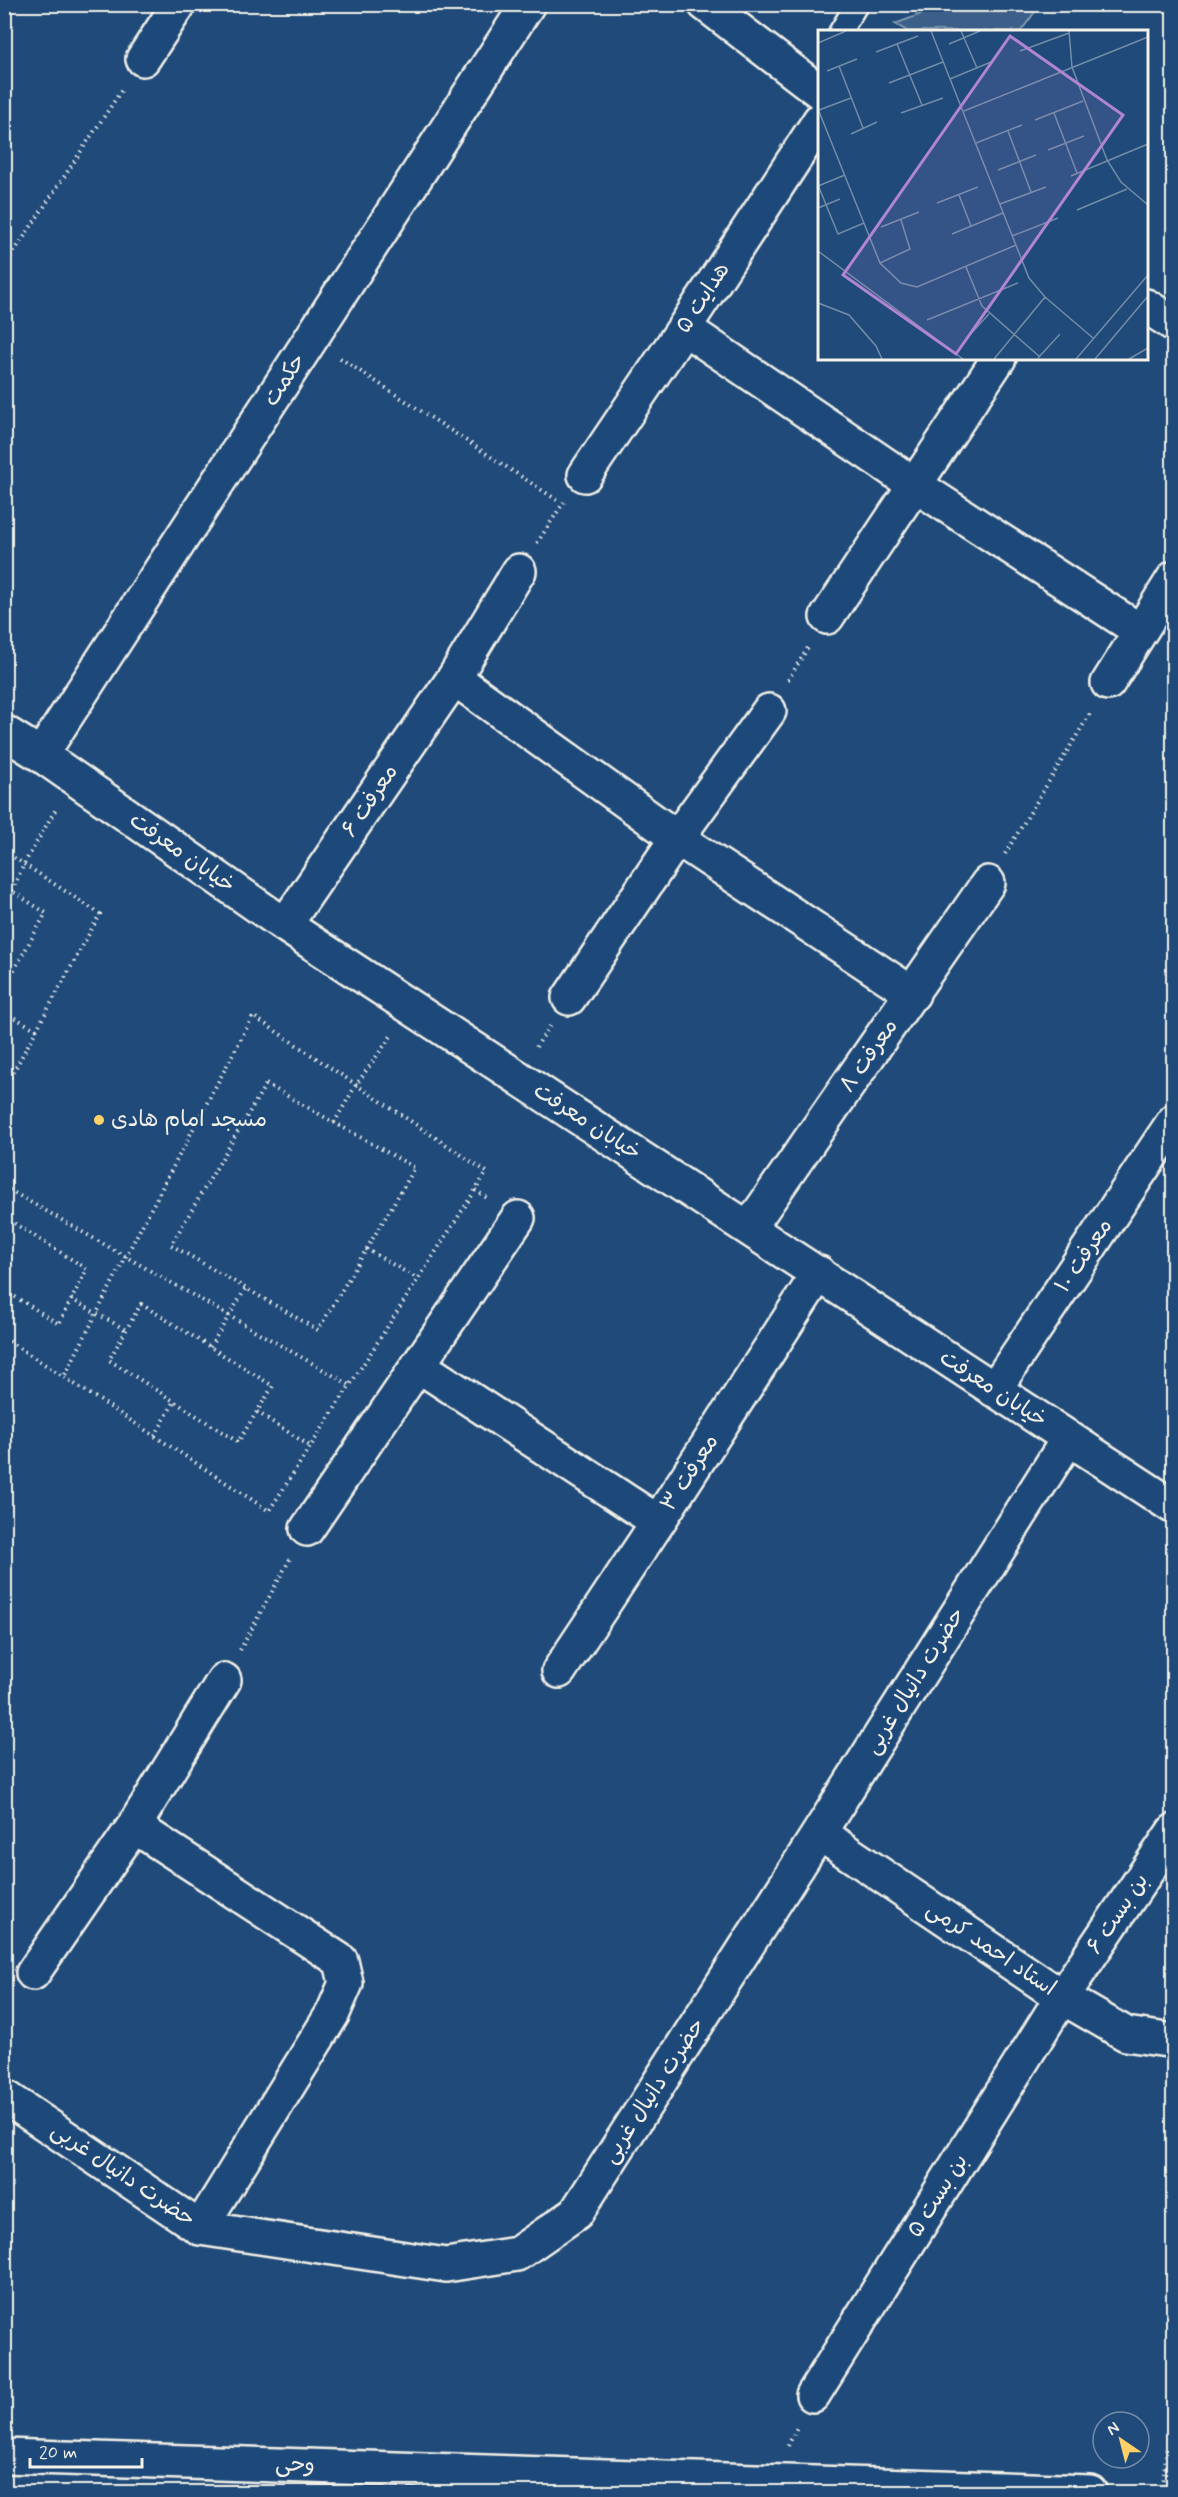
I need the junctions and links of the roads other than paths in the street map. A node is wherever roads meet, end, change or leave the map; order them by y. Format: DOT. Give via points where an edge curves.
graph roads {
  1 [pos="179,4"];
  2 [pos="528,4"];
  3 [pos="705,4"];
  4 [pos="849,7"];
  5 [pos="841,30"];
  6 [pos="142,59"];
  7 [pos="816,80"];
  8 [pos="818,122"];
  9 [pos="1148,307"];
  10 [pos="1173,324"];
  11 [pos="684,328"];
  12 [pos="998,360"];
  13 [pos="585,475"];
  14 [pos="915,485"];
  15 [pos="519,571"];
  16 [pos="1173,578"];
  17 [pos="827,617"];
  18 [pos="1140,631"];
  19 [pos="454,678"];
  20 [pos="1108,683"];
  21 [pos="769,711"];
  22 [pos="4,732"];
  23 [pos="41,754"];
  24 [pos="677,838"];
  25 [pos="988,883"];
  26 [pos="285,925"];
  27 [pos="913,994"];
  28 [pos="569,998"];
  29 [pos="1173,1121"];
  30 [pos="518,1218"];
  31 [pos="749,1228"];
  32 [pos="819,1273"];
  33 [pos="418,1365"];
  34 [pos="994,1390"];
  35 [pos="1068,1439"];
  36 [pos="1173,1508"];
  37 [pos="658,1522"];
  38 [pos="307,1529"];
  39 [pos="559,1671"];
  40 [pos="224,1680"];
  41 [pos="134,1826"];
  42 [pos="1173,1831"];
  43 [pos="819,1833"];
  44 [pos="33,1973"];
  45 [pos="1062,1997"];
  46 [pos="1173,2041"];
  47 [pos="4,2096"];
  48 [pos="200,2228"];
  49 [pos="813,2395"];
  50 [pos="4,2456"];
  51 [pos="1090,2493"];
  1 -- 6 [label="street"];
  2 -- 23 [label="street, حکمت"];
  3 -- 7 [label="street"];
  4 -- 5 [label="lane"];
  8 -- 11 [label="street, هدایت ۵"];
  9 -- 10 [label="street"];
  11 -- 13 [label="street, هدایت ۵"];
  11 -- 14 [label="street"];
  12 -- 14 [label="street"];
  14 -- 17 [label="street"];
  14 -- 18 [label="street"];
  15 -- 19 [label="street, معرفت ۶"];
  16 -- 18 [label="street"];
  18 -- 20 [label="street"];
  19 -- 24 [label="street"];
  19 -- 26 [label="street, معرفت ۶"];
  21 -- 24 [label="street"];
  22 -- 23 [label="street, خیابان معرفت"];
  23 -- 26 [label="street, خیابان معرفت"];
  24 -- 27 [label="street"];
  24 -- 28 [label="street"];
  25 -- 27 [label="street, معرفت ۸"];
  26 -- 31 [label="street, خیابان معرفت"];
  27 -- 31 [label="street, معرفت ۸"];
  29 -- 34 [label="street, معرفت ۱۰"];
  30 -- 33 [label="street"];
  31 -- 32 [label="street, خیابان معرفت"];
  32 -- 34 [label="street, خیابان معرفت"];
  32 -- 37 [label="street, معرفت ۳"];
  33 -- 37 [label="street"];
  33 -- 38 [label="street"];
  34 -- 35 [label="street, خیابان معرفت"];
  35 -- 36 [label="street, خیابان معرفت"];
  35 -- 43 [label="street, حضرت دانیال غربی"];
  37 -- 39 [label="street, معرفت ۳"];
  40 -- 41 [label="street"];
  41 -- 44 [label="street"];
  41 -- 48 [label="street" via="341,1961 346,1983 333,2013"];
  42 -- 45 [label="street, بن بست ۶"];
  43 -- 45 [label="street, استاد احمد کرمی"];
  43 -- 48 [label="street, حضرت دانیال غربی" via="576,2213 518,2254 446,2265"];
  45 -- 46 [label="street, استاد احمد کرمی" via="1126,2034"];
  45 -- 49 [label="street, بن بست ۵"];
  47 -- 48 [label="street, حضرت دانیال غربی"];
  50 -- 51 [label="street, وحی"];
}
